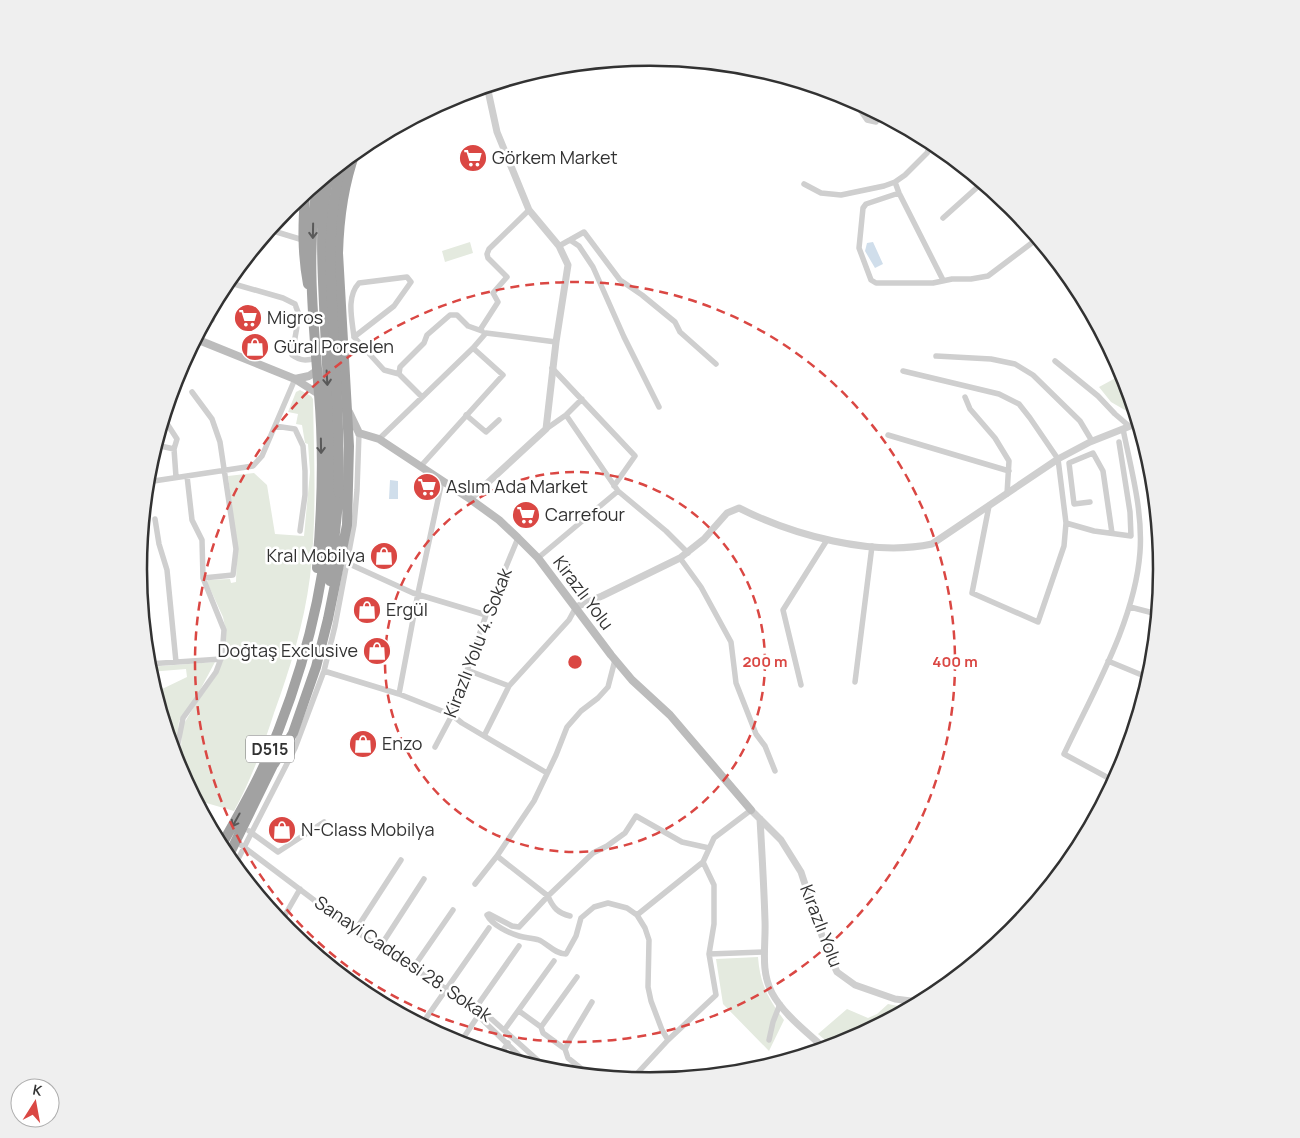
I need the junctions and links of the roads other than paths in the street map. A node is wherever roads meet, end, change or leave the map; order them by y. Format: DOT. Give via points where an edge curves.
graph roads {
  1 [pos="489,93"];
  2 [pos="863,114"];
  3 [pos="877,121"];
  4 [pos="928,150"];
  5 [pos="351,165"];
  6 [pos="344,170"];
  7 [pos="340,174"];
  8 [pos="347,177"];
  9 [pos="895,182"];
  10 [pos="327,184"];
  11 [pos="804,184"];
  12 [pos="977,188"];
  13 [pos="317,193"];
  14 [pos="899,193"];
  15 [pos="305,204"];
  16 [pos="529,210"];
  17 [pos="943,218"];
  18 [pos="277,232"];
  19 [pos="303,240"];
  20 [pos="570,240"];
  21 [pos="1032,243"];
  22 [pos="559,246"];
  23 [pos="943,280"];
  24 [pos="236,285"];
  25 [pos="313,318"];
  26 [pos="483,332"];
  27 [pos="354,337"];
  28 [pos="202,341"];
  29 [pos="556,342"];
  30 [pos="473,348"];
  31 [pos="936,356"];
  32 [pos="317,358"];
  33 [pos="1055,361"];
  34 [pos="716,364"];
  35 [pos="552,368"];
  36 [pos="318,370"];
  37 [pos="903,372"];
  38 [pos="399,374"];
  39 [pos="295,379"];
  40 [pos="192,392"];
  41 [pos="320,395"];
  42 [pos="422,397"];
  43 [pos="965,398"];
  44 [pos="582,399"];
  45 [pos="346,404"];
  46 [pos="659,407"];
  47 [pos="466,415"];
  48 [pos="566,415"];
  49 [pos="498,420"];
  50 [pos="168,425"];
  51 [pos="1132,425"];
  52 [pos="275,426"];
  53 [pos="1126,427"];
  54 [pos="546,429"];
  55 [pos="359,433"];
  56 [pos="888,435"];
  57 [pos="379,439"];
  58 [pos="1092,441"];
  59 [pos="1119,442"];
  60 [pos="349,446"];
  61 [pos="162,447"];
  62 [pos="174,450"];
  63 [pos="1058,459"];
  64 [pos="420,467"];
  65 [pos="225,470"];
  66 [pos="1009,471"];
  67 [pos="186,476"];
  68 [pos="176,477"];
  69 [pos="156,481"];
  70 [pos="442,481"];
  71 [pos="614,486"];
  72 [pos="618,491"];
  73 [pos="335,492"];
  74 [pos="1007,494"];
  75 [pos="470,499"];
  76 [pos="1090,502"];
  77 [pos="989,506"];
  78 [pos="155,519"];
  79 [pos="1066,524"];
  80 [pos="300,531"];
  81 [pos="1112,533"];
  82 [pos="518,538"];
  83 [pos="827,540"];
  84 [pos="872,546"];
  85 [pos="688,554"];
  86 [pos="538,558"];
  87 [pos="680,558"];
  88 [pos="344,561"];
  89 [pos="203,578"];
  90 [pos="418,594"];
  91 [pos="576,607"];
  92 [pos="1130,607"];
  93 [pos="1151,612"];
  94 [pos="486,615"];
  95 [pos="220,659"];
  96 [pos="615,660"];
  97 [pos="1108,661"];
  98 [pos="176,662"];
  99 [pos="156,663"];
  100 [pos="467,670"];
  101 [pos="324,671"];
  102 [pos="1141,675"];
  103 [pos="855,682"];
  104 [pos="801,685"];
  105 [pos="508,686"];
  106 [pos="399,694"];
  107 [pos="452,715"];
  108 [pos="484,736"];
  109 [pos="178,741"];
  110 [pos="436,747"];
  111 [pos="270,763"];
  112 [pos="775,771"];
  113 [pos="547,773"];
  114 [pos="1107,777"];
  115 [pos="751,810"];
  116 [pos="760,819"];
  117 [pos="324,822"];
  118 [pos="242,828"];
  119 [pos="252,832"];
  120 [pos="226,838"];
  121 [pos="235,842"];
  122 [pos="245,846"];
  123 [pos="232,848"];
  124 [pos="709,848"];
  125 [pos="497,856"];
  126 [pos="238,857"];
  127 [pos="401,860"];
  128 [pos="703,862"];
  129 [pos="424,879"];
  130 [pos="476,884"];
  131 [pos="300,889"];
  132 [pos="548,896"];
  133 [pos="453,910"];
  134 [pos="286,915"];
  135 [pos="637,915"];
  136 [pos="570,916"];
  137 [pos="489,928"];
  138 [pos="355,931"];
  139 [pos="519,946"];
  140 [pos="380,947"];
  141 [pos="764,952"];
  142 [pos="709,954"];
  143 [pos="554,961"];
  144 [pos="413,968"];
  145 [pos="576,977"];
  146 [pos="446,989"];
  147 [pos="459,998"];
  148 [pos="907,1000"];
  149 [pos="592,1002"];
  150 [pos="780,1004"];
  151 [pos="477,1006"];
  152 [pos="519,1011"];
  153 [pos="478,1016"];
  154 [pos="426,1019"];
  155 [pos="541,1027"];
  156 [pos="505,1029"];
  157 [pos="465,1036"];
  158 [pos="668,1040"];
  159 [pos="769,1040"];
  160 [pos="508,1043"];
  161 [pos="818,1043"];
  162 [pos="565,1049"];
  163 [pos="503,1050"];
  164 [pos="519,1055"];
  165 [pos="533,1058"];
  166 [pos="578,1066"];
  167 [pos="639,1072"];
  1 -- 16 [label="street" via="497,132"];
  2 -- 3 [label="street" via="867,120"];
  4 -- 9 [label="street"];
  5 -- 8 [label="highway"];
  6 -- 8 [label="highway"];
  7 -- 73 [label="highway, D515, bridge" via="331,226 339,427"];
  8 -- 45 [label="highway" via="341,204 338,254"];
  9 -- 11 [label="street" via="841,195 821,193"];
  9 -- 14 [label="street"];
  10 -- 73 [label="highway, D515, one-way" via="322,232"];
  12 -- 17 [label="street"];
  13 -- 25 [label="highway, one-way" via="313,220"];
  14 -- 23 [label="street"];
  14 -- 23 [label="street" via="866,204 863,208 859,248 871,280 878,283 933,283"];
  15 -- 19 [label="highway"];
  16 -- 22 [label="street"];
  16 -- 26 [label="street" via="487,254 507,277 493,294 498,302"];
  18 -- 19 [label="street"];
  19 -- 25 [label="highway"];
  20 -- 22 [label="street"];
  20 -- 34 [label="street" via="584,232 620,280 675,322 680,332"];
  20 -- 46 [label="street" via="579,246 592,267"];
  21 -- 23 [label="street" via="988,276"];
  22 -- 29 [label="street" via="568,265"];
  24 -- 32 [label="street" via="295,304 299,315 292,355 306,361"];
  25 -- 32 [label="highway"];
  26 -- 29 [label="street"];
  26 -- 30 [label="street"];
  26 -- 38 [label="street" via="468,326 457,315 450,315 427,335 424,343 400,367"];
  27 -- 27 [label="street" via="394,306 411,282 407,277 359,283 351,305"];
  27 -- 38 [label="street" via="384,370"];
  28 -- 39 [label="main road"];
  29 -- 35 [label="street"];
  30 -- 42 [label="street"];
  30 -- 47 [label="street" via="503,375"];
  31 -- 58 [label="street" via="991,359 1015,364 1033,375 1080,421"];
  32 -- 36 [label="highway"];
  33 -- 53 [label="street" via="1098,396"];
  35 -- 44 [label="street"];
  35 -- 54 [label="street"];
  36 -- 39 [label="main road"];
  36 -- 41 [label="highway"];
  37 -- 63 [label="street" via="1010,398 1019,404"];
  38 -- 42 [label="street"];
  39 -- 41 [label="main road"];
  39 -- 52 [label="street"];
  40 -- 65 [label="street" via="212,419"];
  41 -- 111 [label="highway, one-way" via="321,494 316,580 304,640 275,726"];
  42 -- 57 [label="street"];
  43 -- 66 [label="street" via="1009,461"];
  44 -- 48 [label="street"];
  44 -- 71 [label="street" via="635,456"];
  45 -- 55 [label="main road"];
  45 -- 60 [label="highway"];
  47 -- 49 [label="street" via="486,432"];
  47 -- 64 [label="street"];
  48 -- 54 [label="street"];
  48 -- 71 [label="street"];
  50 -- 62 [label="street" via="177,439"];
  51 -- 53 [label="street"];
  52 -- 65 [label="street" via="262,456 253,466"];
  52 -- 80 [label="street" via="295,429 303,446 305,494"];
  53 -- 58 [label="street"];
  53 -- 92 [label="street" via="1140,520 1138,574"];
  54 -- 75 [label="street"];
  55 -- 57 [label="main road, Kirazlı Yolu"];
  55 -- 60 [label="main road" via="351,438"];
  55 -- 88 [label="street" via="357,490"];
  56 -- 66 [label="street"];
  57 -- 64 [label="main road, Kirazlı Yolu"];
  58 -- 63 [label="street"];
  59 -- 81 [label="street" via="1131,536"];
  60 -- 88 [label="highway"];
  61 -- 62 [label="street"];
  62 -- 68 [label="street"];
  63 -- 74 [label="street"];
  63 -- 79 [label="street"];
  64 -- 70 [label="main road, Kirazlı Yolu"];
  65 -- 67 [label="street"];
  65 -- 89 [label="street" via="236,549 233,576"];
  66 -- 74 [label="street"];
  67 -- 68 [label="street"];
  67 -- 89 [label="street" via="192,520 202,540"];
  68 -- 69 [label="street"];
  70 -- 75 [label="main road, Kirazlı Yolu"];
  70 -- 90 [label="street"];
  71 -- 72 [label="street"];
  72 -- 85 [label="street" via="666,530"];
  72 -- 86 [label="street"];
  73 -- 111 [label="highway, D515" via="334,556 323,617 290,729"];
  74 -- 77 [label="street"];
  75 -- 82 [label="main road, Kirazlı Yolu"];
  76 -- 81 [label="street" via="1074,504 1069,464 1092,454 1103,471"];
  77 -- 79 [label="street" via="972,593 1038,622 1064,546"];
  77 -- 84 [label="street" via="932,544 913,548"];
  78 -- 98 [label="street" via="167,570"];
  79 -- 81 [label="street"];
  82 -- 86 [label="main road, Kirazlı Yolu"];
  82 -- 94 [label="street, Kirazlı Yolu 4. Sokak"];
  83 -- 84 [label="street"];
  83 -- 85 [label="street" via="794,532 739,508 727,512"];
  83 -- 104 [label="street" via="784,610"];
  84 -- 103 [label="street"];
  85 -- 87 [label="street"];
  86 -- 91 [label="main road, Kirazlı Yolu"];
  87 -- 91 [label="street"];
  87 -- 112 [label="street" via="702,587 731,642 736,683"];
  88 -- 90 [label="street"];
  88 -- 101 [label="street"];
  88 -- 111 [label="highway" via="313,677 293,733"];
  89 -- 95 [label="street" via="224,630"];
  90 -- 94 [label="street"];
  90 -- 106 [label="street"];
  91 -- 96 [label="main road, Kirazlı Yolu"];
  91 -- 105 [label="street" via="569,620"];
  92 -- 93 [label="street"];
  92 -- 97 [label="street"];
  94 -- 100 [label="street, Kirazlı Yolu 4. Sokak"];
  95 -- 98 [label="street"];
  95 -- 109 [label="street" via="216,672 183,718"];
  96 -- 113 [label="street" via="608,687 567,727"];
  96 -- 115 [label="main road, Kirazlı Yolu" via="670,715"];
  97 -- 102 [label="street"];
  97 -- 114 [label="street" via="1064,754"];
  98 -- 99 [label="street"];
  100 -- 105 [label="street"];
  100 -- 107 [label="street, Kirazlı Yolu 4. Sokak"];
  101 -- 106 [label="street"];
  101 -- 119 [label="street" via="295,748"];
  105 -- 108 [label="street"];
  106 -- 107 [label="street"];
  107 -- 108 [label="street"];
  107 -- 110 [label="street, Kirazlı Yolu 4. Sokak"];
  108 -- 113 [label="street"];
  111 -- 118 [label="highway, D515"];
  111 -- 120 [label="highway, D515, one-way"];
  113 -- 125 [label="street" via="534,802"];
  115 -- 116 [label="street, Kırazlı Yolu"];
  115 -- 124 [label="street" via="714,838"];
  116 -- 141 [label="street"];
  116 -- 148 [label="street, Kırazlı Yolu" via="781,840 801,872 837,972 855,985"];
  117 -- 119 [label="street" via="278,852"];
  118 -- 119 [label="street"];
  118 -- 121 [label="highway, D515"];
  119 -- 122 [label="street"];
  121 -- 122 [label="street, Sanayi Caddesi 28. Sokak"];
  121 -- 123 [label="highway, D515"];
  122 -- 126 [label="street"];
  122 -- 131 [label="street, Sanayi Caddesi 28. Sokak"];
  124 -- 128 [label="street"];
  124 -- 132 [label="street" via="682,842 636,816 625,832 593,853"];
  125 -- 130 [label="street"];
  125 -- 132 [label="street"];
  127 -- 138 [label="street"];
  128 -- 135 [label="street"];
  128 -- 142 [label="street" via="714,885 714,924"];
  129 -- 140 [label="street"];
  131 -- 134 [label="street"];
  131 -- 138 [label="street, Sanayi Caddesi 28. Sokak"];
  132 -- 135 [label="street" via="519,927 489,914 488,917 518,936 539,940 566,954 576,936 580,918 594,907 608,903 627,908"];
  132 -- 136 [label="street" via="552,906"];
  133 -- 144 [label="street"];
  135 -- 158 [label="street" via="649,940 648,987 651,1002"];
  137 -- 146 [label="street"];
  138 -- 140 [label="street, Sanayi Caddesi 28. Sokak"];
  139 -- 151 [label="street"];
  140 -- 144 [label="street, Sanayi Caddesi 28. Sokak"];
  141 -- 142 [label="street"];
  141 -- 150 [label="street" via="766,974"];
  142 -- 158 [label="street" via="716,995"];
  143 -- 152 [label="street"];
  144 -- 146 [label="street, Sanayi Caddesi 28. Sokak"];
  145 -- 155 [label="street"];
  146 -- 147 [label="street, Sanayi Caddesi 28. Sokak"];
  146 -- 154 [label="street"];
  147 -- 151 [label="street, Sanayi Caddesi 28. Sokak"];
  147 -- 153 [label="street"];
  149 -- 162 [label="street"];
  150 -- 159 [label="street"];
  150 -- 161 [label="street"];
  151 -- 156 [label="street, Sanayi Caddesi 28. Sokak"];
  152 -- 155 [label="street"];
  152 -- 156 [label="street"];
  153 -- 157 [label="street"];
  153 -- 160 [label="street"];
  155 -- 162 [label="street" via="543,1033"];
  156 -- 165 [label="street, Sanayi Caddesi 28. Sokak"];
  158 -- 167 [label="street"];
  160 -- 163 [label="street"];
  160 -- 164 [label="street"];
  162 -- 166 [label="street" via="568,1058"];
}
